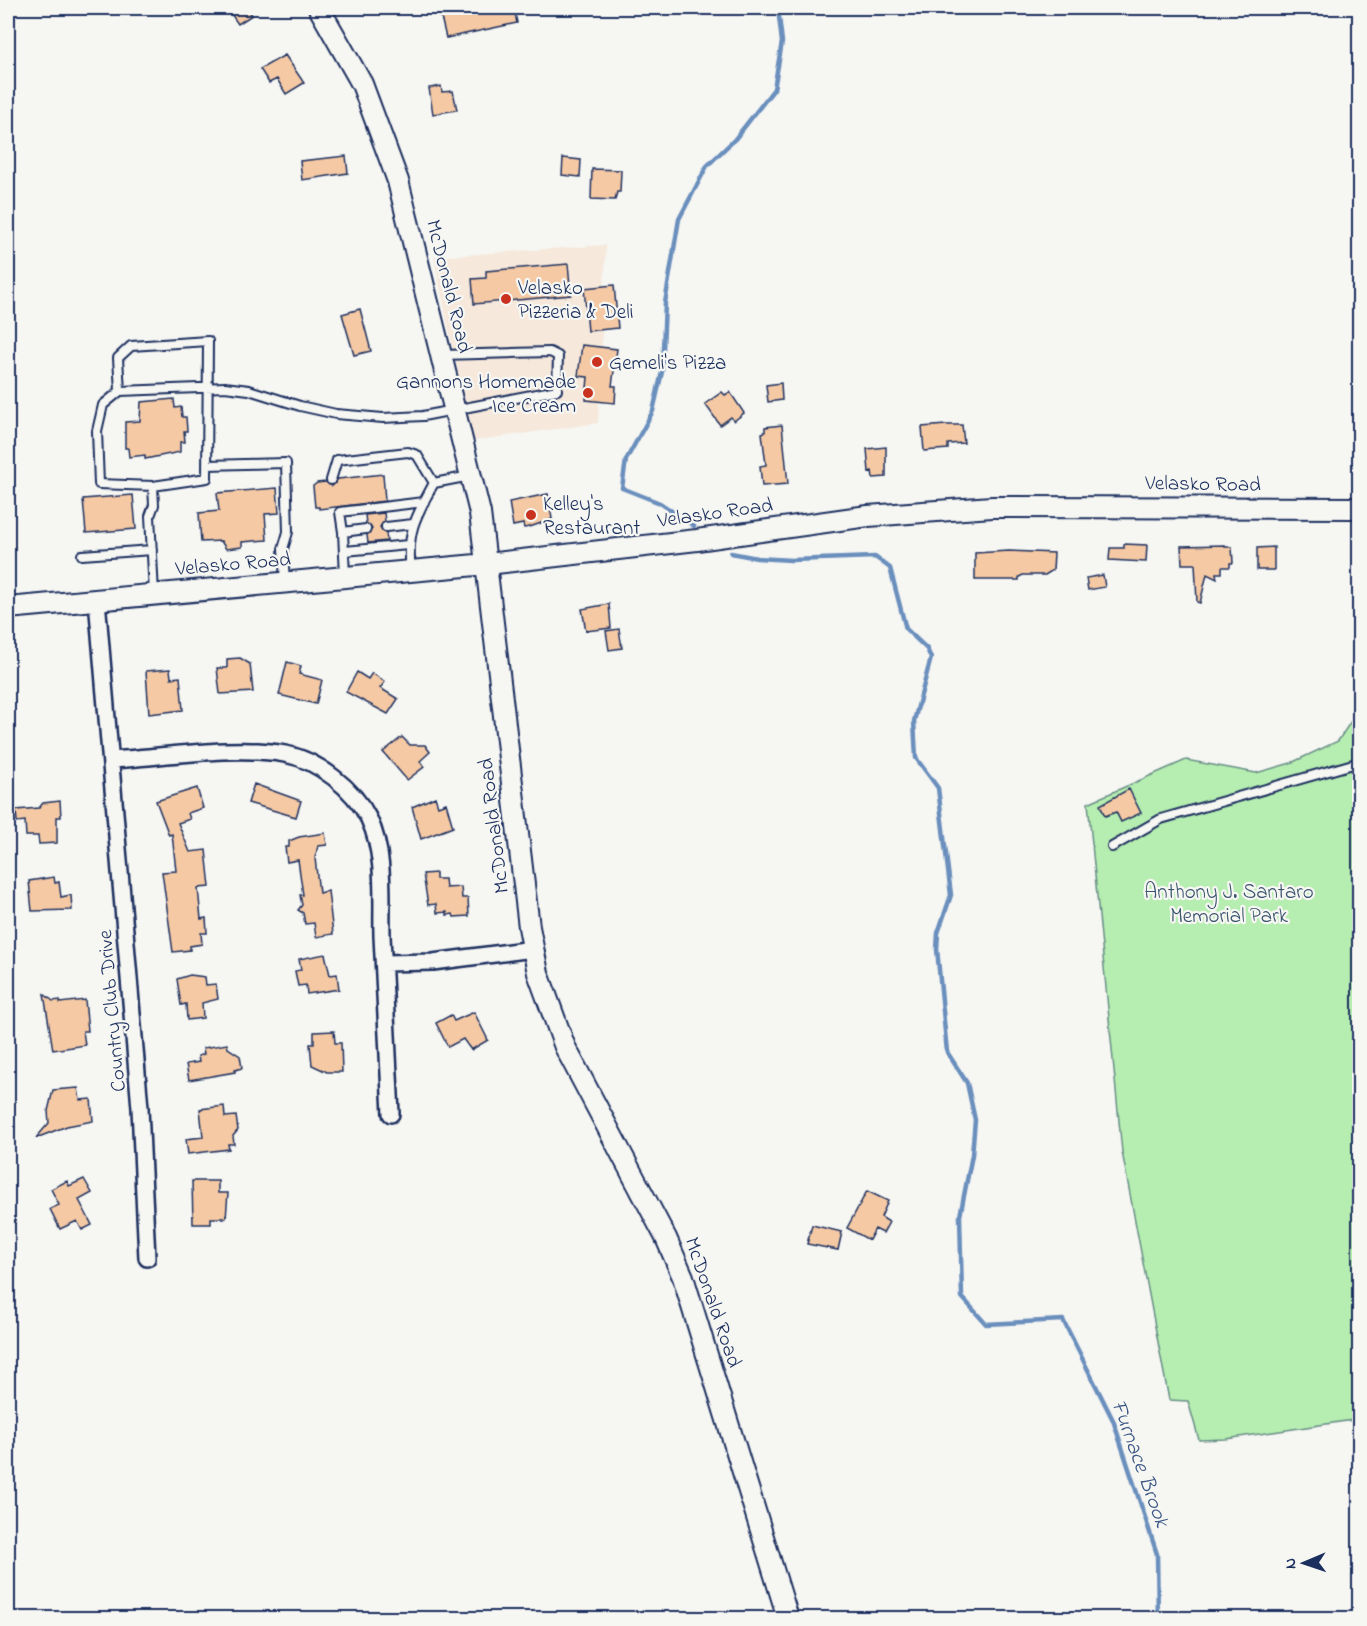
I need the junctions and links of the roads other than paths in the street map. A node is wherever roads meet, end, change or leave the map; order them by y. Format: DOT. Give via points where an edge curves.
graph roads {
  1 [pos="319,8"];
  2 [pos="442,355"];
  3 [pos="208,387"];
  4 [pos="120,391"];
  5 [pos="456,410"];
  6 [pos="208,465"];
  7 [pos="471,476"];
  8 [pos="331,480"];
  9 [pos="434,483"];
  10 [pos="153,486"];
  11 [pos="424,502"];
  12 [pos="1359,508"];
  13 [pos="413,524"];
  14 [pos="386,527"];
  15 [pos="366,530"];
  16 [pos="343,532"];
  17 [pos="408,545"];
  18 [pos="152,550"];
  19 [pos="345,551"];
  20 [pos="82,555"];
  21 [pos="487,564"];
  22 [pos="411,571"];
  23 [pos="345,577"];
  24 [pos="285,583"];
  25 [pos="154,595"];
  26 [pos="98,600"];
  27 [pos="8,608"];
  28 [pos="111,760"];
  29 [pos="1359,762"];
  30 [pos="1112,847"];
  31 [pos="533,949"];
  32 [pos="384,963"];
  33 [pos="391,1114"];
  34 [pos="147,1258"];
  35 [pos="788,1618"];
  1 -- 2 [label="street, McDonald Road" via="362,84 380,127 401,192"];
  2 -- 5 [label="street, McDonald Road"];
  2 -- 5 [label="lane" via="550,352 558,356 559,385 552,393"];
  3 -- 4 [label="lane"];
  3 -- 4 [label="lane" via="208,341 131,346 118,358"];
  3 -- 5 [label="lane" via="249,390 336,414 383,418"];
  3 -- 6 [label="lane"];
  4 -- 10 [label="lane" via="103,405 97,431 99,484"];
  5 -- 7 [label="street, McDonald Road"];
  6 -- 10 [label="lane" via="207,478"];
  6 -- 24 [label="lane" via="286,463"];
  7 -- 9 [label="lane"];
  7 -- 21 [label="street, McDonald Road"];
  8 -- 9 [label="lane" via="337,460 408,452 417,455"];
  9 -- 11 [label="lane"];
  10 -- 18 [label="lane"];
  11 -- 13 [label="lane"];
  11 -- 16 [label="lane" via="337,510"];
  12 -- 21 [label="street, Velasko Road" via="992,507 868,516"];
  13 -- 14 [label="lane"];
  13 -- 17 [label="lane"];
  15 -- 16 [label="lane"];
  16 -- 19 [label="lane"];
  17 -- 19 [label="lane"];
  17 -- 22 [label="lane"];
  18 -- 20 [label="lane"];
  18 -- 25 [label="lane"];
  19 -- 23 [label="lane"];
  21 -- 22 [label="street, Velasko Road"];
  21 -- 31 [label="street, McDonald Road"];
  22 -- 23 [label="street, Velasko Road"];
  23 -- 24 [label="street, Velasko Road"];
  24 -- 25 [label="street, Velasko Road"];
  25 -- 26 [label="street, Velasko Road"];
  26 -- 27 [label="street, Velasko Road"];
  26 -- 28 [label="street, Country Club Drive"];
  28 -- 32 [label="street" via="257,751 287,754 336,779 362,810 378,846"];
  28 -- 34 [label="street, Country Club Drive" via="140,1108"];
  29 -- 30 [label="lane" via="1161,819"];
  31 -- 32 [label="street" via="434,962"];
  31 -- 35 [label="street, McDonald Road" via="550,1012 565,1047 683,1277"];
  32 -- 33 [label="street"];
}
